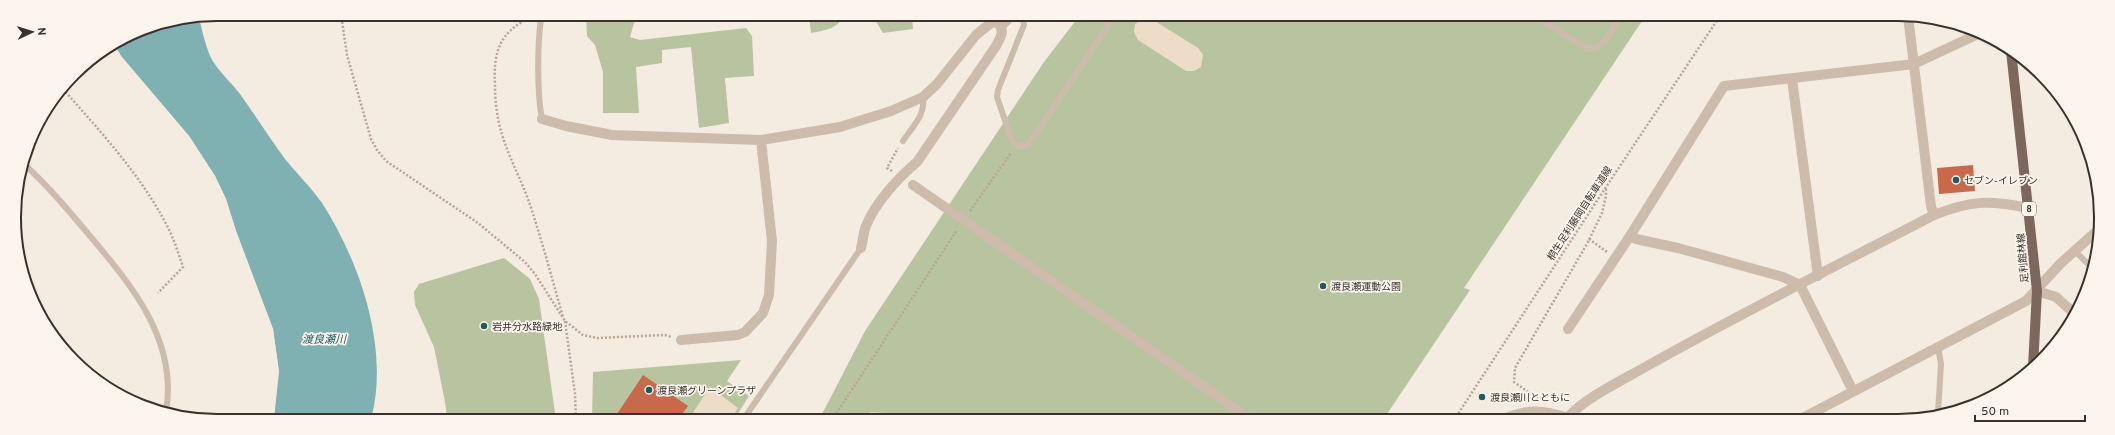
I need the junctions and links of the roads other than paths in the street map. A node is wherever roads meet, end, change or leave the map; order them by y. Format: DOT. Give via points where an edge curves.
graph roads {
  1 [pos="542,21"];
  2 [pos="1009,21"];
  3 [pos="1024,21"];
  4 [pos="1111,21"];
  5 [pos="1544,21"];
  6 [pos="1617,21"];
  7 [pos="1909,21"];
  8 [pos="1002,28"];
  9 [pos="1973,36"];
  10 [pos="2012,58"];
  11 [pos="1914,64"];
  12 [pos="1792,79"];
  13 [pos="923,97"];
  14 [pos="542,119"];
  15 [pos="761,140"];
  16 [pos="902,141"];
  17 [pos="28,168"];
  18 [pos="901,176"];
  19 [pos="2028,208"];
  20 [pos="1934,215"];
  21 [pos="2093,234"];
  22 [pos="1630,236"];
  23 [pos="861,248"];
  24 [pos="2075,250"];
  25 [pos="2088,264"];
  26 [pos="1818,276"];
  27 [pos="1800,285"];
  28 [pos="2037,291"];
  29 [pos="2071,310"];
  30 [pos="1568,329"];
  31 [pos="681,340"];
  32 [pos="1938,347"];
  33 [pos="2033,359"];
  34 [pos="1853,391"];
  35 [pos="167,407"];
  36 [pos="1938,409"];
  37 [pos="747,414"];
  38 [pos="1243,414"];
  39 [pos="1519,414"];
  40 [pos="1553,414"];
  41 [pos="1577,414"];
  42 [pos="1810,414"];
  1 -- 14 [label="lane" via="539,72"];
  2 -- 8 [label="lane"];
  3 -- 4 [label="lane" via="997,97 1012,141 1019,146 1026,146 1031,141"];
  5 -- 6 [label="lane" via="1587,49 1594,50 1601,46"];
  7 -- 11 [label="street"];
  8 -- 13 [label="street" via="998,23 992,22 986,26"];
  8 -- 18 [label="street" via="1003,33 996,46 916,162"];
  9 -- 11 [label="street"];
  10 -- 19 [label="main road, 足利館林線 / 8"];
  11 -- 12 [label="street"];
  11 -- 20 [label="street"];
  12 -- 22 [label="street" via="1724,86"];
  12 -- 26 [label="street"];
  13 -- 15 [label="street" via="891,111 840,127"];
  13 -- 16 [label="lane" via="921,116"];
  14 -- 15 [label="street" via="612,135"];
  15 -- 31 [label="street" via="772,241 767,304 753,324 738,335"];
  17 -- 35 [label="lane" via="66,207 118,269 153,323 160,338 167,368 169,393"];
  18 -- 23 [label="street" via="887,192 866,226"];
  18 -- 38 [label="street, bridge"];
  19 -- 20 [label="street" via="1987,201 1966,204"];
  19 -- 28 [label="main road, 足利館林線 / 8"];
  20 -- 26 [label="street"];
  21 -- 24 [label="street"];
  22 -- 27 [label="street" via="1783,277"];
  22 -- 30 [label="street"];
  23 -- 37 [label="lane"];
  24 -- 25 [label="lane"];
  24 -- 28 [label="street"];
  26 -- 27 [label="street"];
  27 -- 34 [label="street"];
  27 -- 41 [label="street" via="1693,340 1603,391"];
  28 -- 29 [label="street" via="2056,297"];
  28 -- 32 [label="street" via="2017,307"];
  28 -- 33 [label="main road, 足利館林線 / 8"];
  32 -- 34 [label="street"];
  32 -- 36 [label="lane" via="1941,364"];
  34 -- 42 [label="street"];
  39 -- 40 [label="street" via="1542,410"];
}
